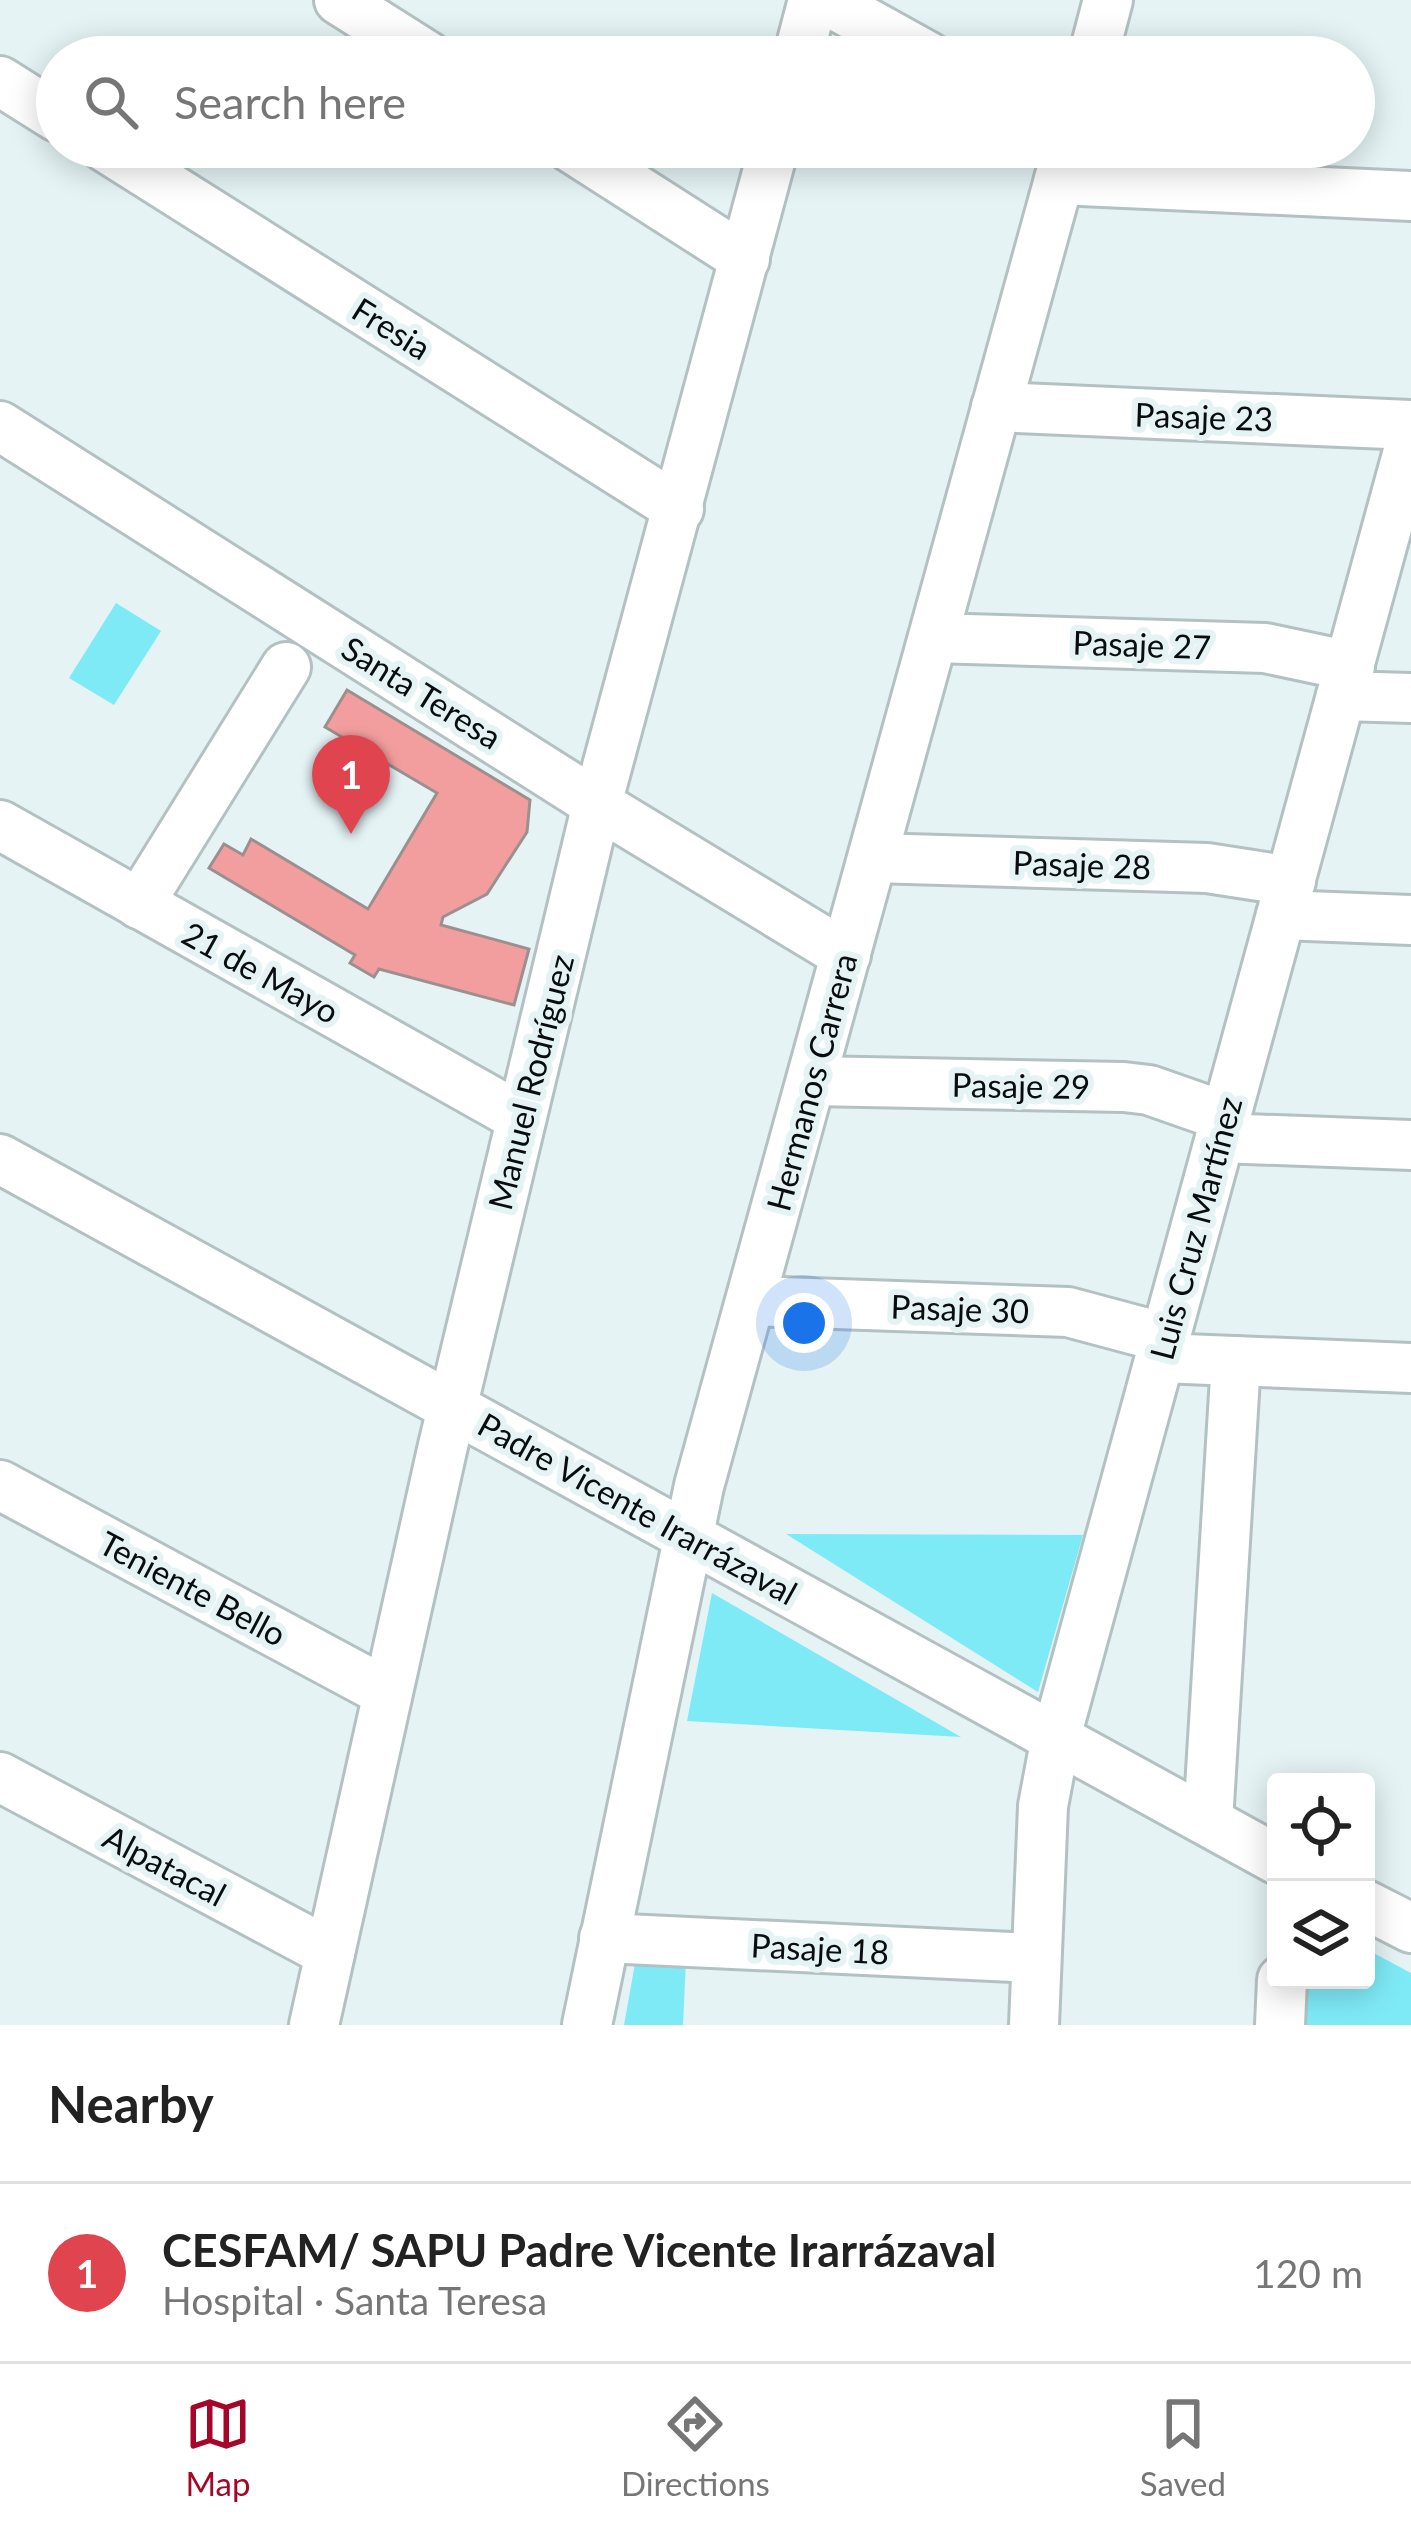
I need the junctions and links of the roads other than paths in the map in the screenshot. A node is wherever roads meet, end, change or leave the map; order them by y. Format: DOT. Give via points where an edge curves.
graph roads {
  1 [pos="339,0"];
  2 [pos="813,0"];
  3 [pos="826,0"];
  4 [pos="1108,0"];
  5 [pos="396,36"];
  6 [pos="804,36"];
  7 [pos="891,36"];
  8 [pos="1099,36"];
  9 [pos="0,81"];
  10 [pos="36,104"];
  11 [pos="138,168"];
  12 [pos="603,168"];
  13 [pos="769,168"];
  14 [pos="1062,168"];
  15 [pos="1116,168"];
  16 [pos="1411,196"];
  17 [pos="745,259"];
  18 [pos="996,407"];
  19 [pos="1411,425"];
  20 [pos="0,426"];
  21 [pos="1411,442"];
  22 [pos="679,508"];
  23 [pos="933,638"];
  24 [pos="286,667"];
  25 [pos="1345,681"];
  26 [pos="1411,698"];
  27 [pos="597,804"];
  28 [pos="0,825"];
  29 [pos="873,857"];
  30 [pos="1286,898"];
  31 [pos="139,904"];
  32 [pos="1411,920"];
  33 [pos="846,956"];
  34 [pos="812,1082"];
  35 [pos="521,1118"];
  36 [pos="1223,1127"];
  37 [pos="1411,1145"];
  38 [pos="0,1159"];
  39 [pos="751,1301"];
  40 [pos="1162,1348"];
  41 [pos="1236,1361"];
  42 [pos="1411,1368"];
  43 [pos="453,1407"];
  44 [pos="0,1485"];
  45 [pos="687,1534"];
  46 [pos="386,1692"];
  47 [pos="1056,1737"];
  48 [pos="0,1778"];
  49 [pos="1208,1821"];
  50 [pos="1267,1854"];
  51 [pos="1375,1910"];
  52 [pos="1411,1928"];
  53 [pos="604,1938"];
  54 [pos="330,1953"];
  55 [pos="1036,1958"];
  56 [pos="1282,1989"];
  57 [pos="314,2025"];
  58 [pos="587,2025"];
  59 [pos="1034,2025"];
  60 [pos="1280,2025"];
  1 -- 5 [label="street"];
  2 -- 6 [label="street"];
  3 -- 7 [label="street"];
  4 -- 8 [label="street"];
  9 -- 10 [label="street"];
  11 -- 22 [label="street, Fresia"];
  12 -- 17 [label="street"];
  13 -- 17 [label="street, Manuel Rodríguez"];
  14 -- 18 [label="street, Hermanos Carrera"];
  15 -- 16 [label="street"];
  17 -- 22 [label="street, Manuel Rodríguez"];
  18 -- 19 [label="street, Pasaje 23"];
  18 -- 23 [label="street, Hermanos Carrera"];
  20 -- 27 [label="street, Santa Teresa"];
  21 -- 25 [label="street, Luis Cruz Martínez"];
  22 -- 27 [label="street, Manuel Rodríguez"];
  23 -- 25 [label="street, Pasaje 27" via="1265,648"];
  23 -- 29 [label="street, Hermanos Carrera"];
  24 -- 31 [label="street"];
  25 -- 26 [label="street, Pasaje 27"];
  25 -- 30 [label="street, Luis Cruz Martínez"];
  27 -- 33 [label="street, Santa Teresa"];
  27 -- 35 [label="street, Manuel Rodríguez"];
  28 -- 31 [label="street, 21 de Mayo"];
  29 -- 30 [label="street, Pasaje 28" via="1207,868"];
  29 -- 33 [label="street, Hermanos Carrera"];
  30 -- 32 [label="street, Pasaje 28"];
  30 -- 36 [label="street, Luis Cruz Martínez"];
  31 -- 35 [label="street, 21 de Mayo"];
  33 -- 34 [label="street, Hermanos Carrera"];
  34 -- 36 [label="street, Pasaje 29" via="1124,1087 1149,1090"];
  34 -- 39 [label="street, Hermanos Carrera"];
  35 -- 43 [label="street, Manuel Rodríguez"];
  36 -- 37 [label="street, Pasaje 29"];
  36 -- 40 [label="street, Luis Cruz Martínez"];
  38 -- 43 [label="street, Padre Vicente Irarrázaval"];
  39 -- 40 [label="street, Pasaje 30" via="1068,1312 1104,1319"];
  39 -- 45 [label="street, Hermanos Carrera"];
  40 -- 41 [label="street, Pasaje 30"];
  40 -- 47 [label="street, Luis Cruz Martínez"];
  41 -- 42 [label="street, Pasaje 30"];
  41 -- 49 [label="street"];
  43 -- 45 [label="street, Padre Vicente Irarrázaval"];
  43 -- 46 [label="street, Manuel Rodríguez"];
  44 -- 46 [label="street, Teniente Bello"];
  45 -- 47 [label="street, Padre Vicente Irarrázaval"];
  45 -- 53 [label="street, Hermanos Carrera"];
  46 -- 54 [label="street, Manuel Rodríguez"];
  47 -- 49 [label="street, Padre Vicente Irarrázaval"];
  47 -- 55 [label="street, Luis Cruz Martínez" via="1043,1806"];
  48 -- 54 [label="street, Alpatacal"];
  49 -- 50 [label="street, Padre Vicente Irarrázaval"];
  51 -- 52 [label="street"];
  53 -- 55 [label="street, Pasaje 18"];
  53 -- 58 [label="street, Hermanos Carrera"];
  54 -- 57 [label="street, Manuel Rodríguez"];
  55 -- 59 [label="street, Luis Cruz Martínez"];
  56 -- 60 [label="street"];
}
